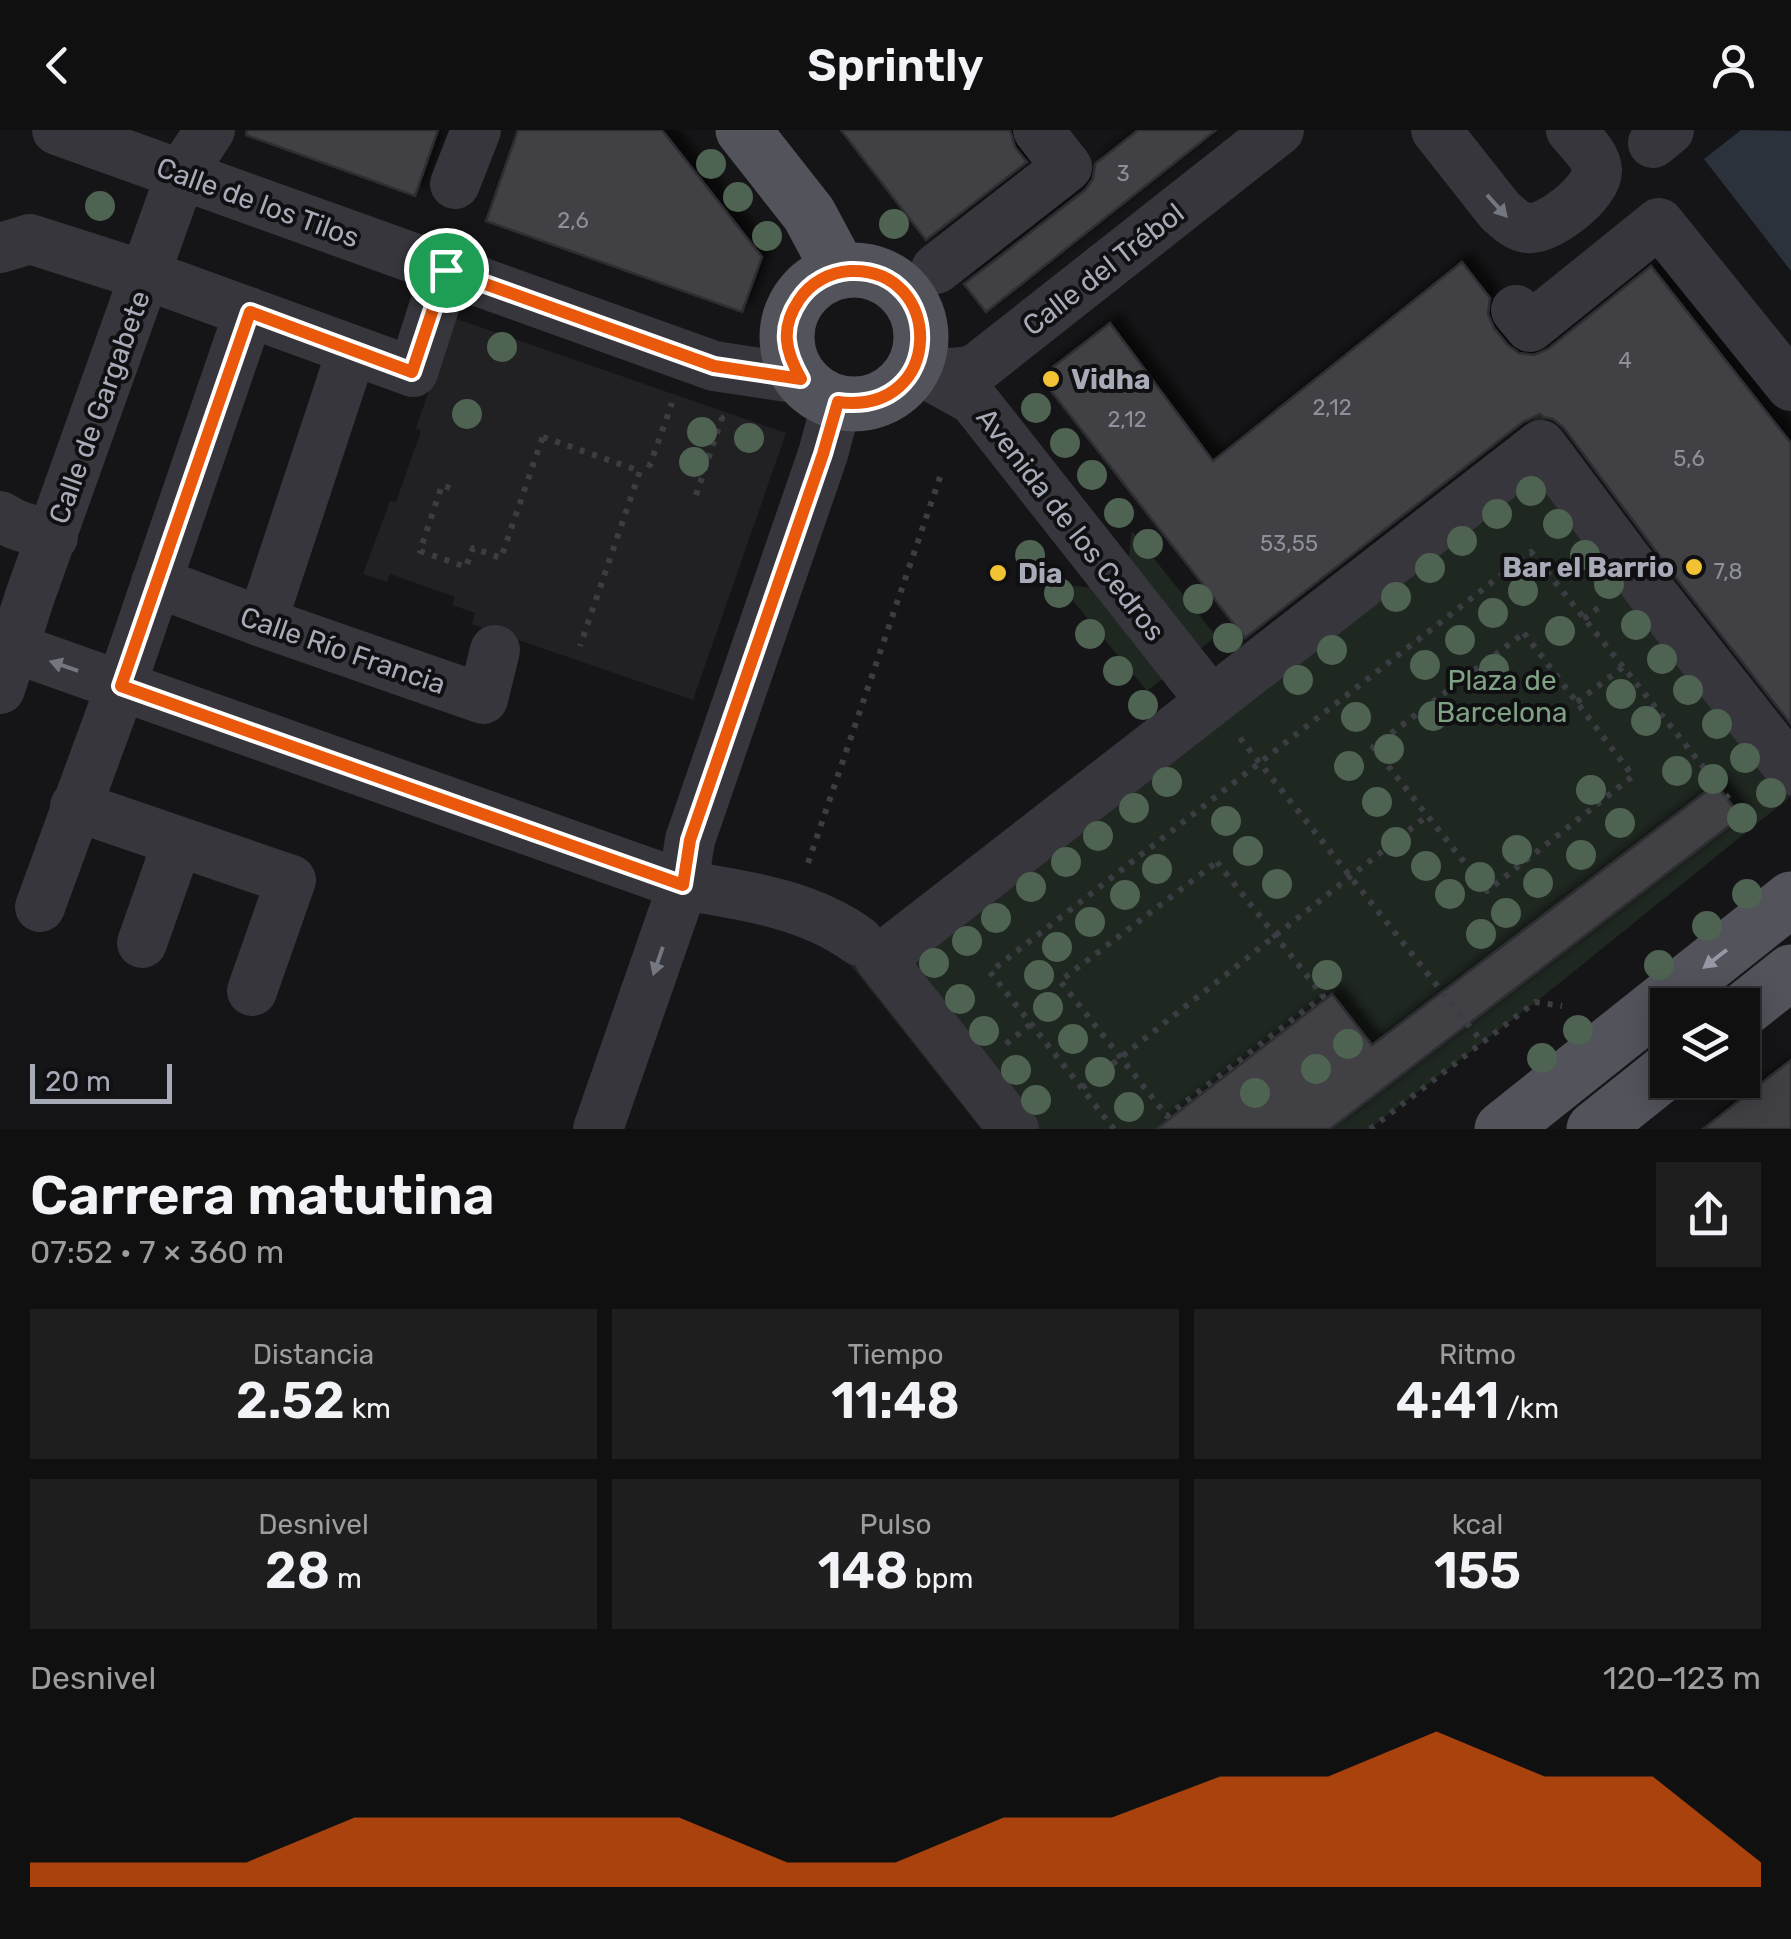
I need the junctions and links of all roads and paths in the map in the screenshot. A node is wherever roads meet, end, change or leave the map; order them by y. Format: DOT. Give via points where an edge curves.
graph roads {
  1 [pos="57,130"];
  2 [pos="210,130"];
  3 [pos="476,130"];
  4 [pos="743,130"];
  5 [pos="1436,130"];
  6 [pos="1571,130"];
  7 [pos="1045,132"];
  8 [pos="1253,138"];
  9 [pos="181,174"];
  10 [pos="455,184"];
  11 [pos="0,248"];
  12 [pos="936,269"];
  13 [pos="446,270"];
  14 [pos="840,272"];
  15 [pos="146,277"];
  16 [pos="1516,310"];
  17 [pos="250,312"];
  18 [pos="352,350"];
  19 [pos="915,365"];
  20 [pos="1791,386"];
  21 [pos="819,390"];
  22 [pos="689,406"];
  23 [pos="706,412"];
  24 [pos="647,464"];
  25 [pos="940,477"];
  26 [pos="450,488"];
  27 [pos="696,495"];
  28 [pos="0,516"];
  29 [pos="53,537"];
  30 [pos="156,582"];
  31 [pos="262,622"];
  32 [pos="580,646"];
  33 [pos="496,650"];
  34 [pos="4,660"];
  35 [pos="1623,668"];
  36 [pos="121,686"];
  37 [pos="1211,702"];
  38 [pos="1577,702"];
  39 [pos="1260,762"];
  40 [pos="1791,770"];
  41 [pos="1729,800"];
  42 [pos="75,806"];
  43 [pos="1427,816"];
  44 [pos="178,841"];
  45 [pos="806,868"];
  46 [pos="1351,876"];
  47 [pos="683,885"];
  48 [pos="1791,899"];
  49 [pos="40,906"];
  50 [pos="1276,936"];
  51 [pos="859,941"];
  52 [pos="142,943"];
  53 [pos="1791,972"];
  54 [pos="252,991"];
  55 [pos="1760,997"];
  56 [pos="1562,1006"];
  57 [pos="1482,1042"];
  58 [pos="1120,1058"];
  59 [pos="1650,1085"];
  60 [pos="1082,1088"];
  61 [pos="1517,1117"];
  62 [pos="1598,1128"];
  63 [pos="598,1129"];
  64 [pos="1014,1129"];
  65 [pos="1114,1129"];
  66 [pos="1370,1129"];
  1 -- 9 [label="street, Calle de los Tilos"];
  2 -- 9 [label="street, Calle de Gargabete"];
  3 -- 10 [label="street"];
  4 -- 14 [label="main road" via="809,214"];
  5 -- 6 [label="street, one-way" via="1500,211 1529,229 1545,225 1592,187 1592,156"];
  7 -- 12 [label="street" via="1068,166"];
  8 -- 19 [label="street, Calle del Trébol" via="976,369 938,373"];
  9 -- 13 [label="street, Calle de los Tilos"];
  9 -- 15 [label="street, Calle de Gargabete"];
  11 -- 15 [label="street" via="30,238"];
  13 -- 18 [label="street" via="412,372"];
  13 -- 21 [label="street, Calle de los Tilos" via="714,366"];
  14 -- 19 [label="main road" via="886,278 904,293 921,332"];
  14 -- 21 [label="main road" via="818,280 790,314 790,359"];
  15 -- 17 [label="street"];
  15 -- 29 [label="street, Calle de Gargabete"];
  16 -- 20 [label="street" via="1530,327 1659,223"];
  17 -- 18 [label="street"];
  17 -- 30 [label="street"];
  18 -- 31 [label="street"];
  19 -- 21 [label="main road" via="882,398 855,404"];
  19 -- 37 [label="street, Avenida de los Cedros" via="972,399"];
  21 -- 47 [label="street" via="823,454 690,840"];
  22 -- 24 [label="path" via="674,398"];
  23 -- 27 [label="path" via="722,418"];
  25 -- 45 [label="path"];
  26 -- 32 [label="path" via="442,485 420,551 466,567 473,548 500,558 544,435 640,471"];
  28 -- 29 [label="street"];
  29 -- 34 [label="street, Calle de Gargabete"];
  30 -- 31 [label="street, Calle Río Francia"];
  30 -- 36 [label="street"];
  31 -- 33 [label="street, Calle Río Francia" via="482,699"];
  36 -- 34 [label="street, one-way"];
  35 -- 38 [label="path"];
  35 -- 39 [label="path" via="1531,552"];
  35 -- 41 [label="path"];
  36 -- 42 [label="street"];
  36 -- 47 [label="street"];
  37 -- 39 [label="path"];
  37 -- 40 [label="street" via="1541,445"];
  37 -- 64 [label="street" via="880,959"];
  38 -- 43 [label="path" via="1524,633 1373,747"];
  38 -- 43 [label="path" via="1634,776 1487,891"];
  39 -- 46 [label="path"];
  39 -- 60 [label="path" via="990,972"];
  42 -- 44 [label="street"];
  42 -- 49 [label="street"];
  43 -- 46 [label="path"];
  44 -- 52 [label="street"];
  44 -- 54 [label="street" via="291,880"];
  46 -- 50 [label="path"];
  46 -- 57 [label="path"];
  47 -- 51 [label="street" via="757,897 838,925"];
  47 -- 63 [label="street, one-way"];
  48 -- 61 [label="main road, one-way"];
  50 -- 58 [label="path"];
  50 -- 58 [label="path" via="1323,996 1166,1116"];
  50 -- 58 [label="path" via="1217,862 1060,981"];
  53 -- 55 [label="main road"];
  56 -- 57 [label="path" via="1534,1002"];
  57 -- 66 [label="path"];
  58 -- 60 [label="path"];
  59 -- 62 [label="main road"];
  60 -- 65 [label="path"];
  61 -- 62 [label="street" via="1571,1109"];
}
